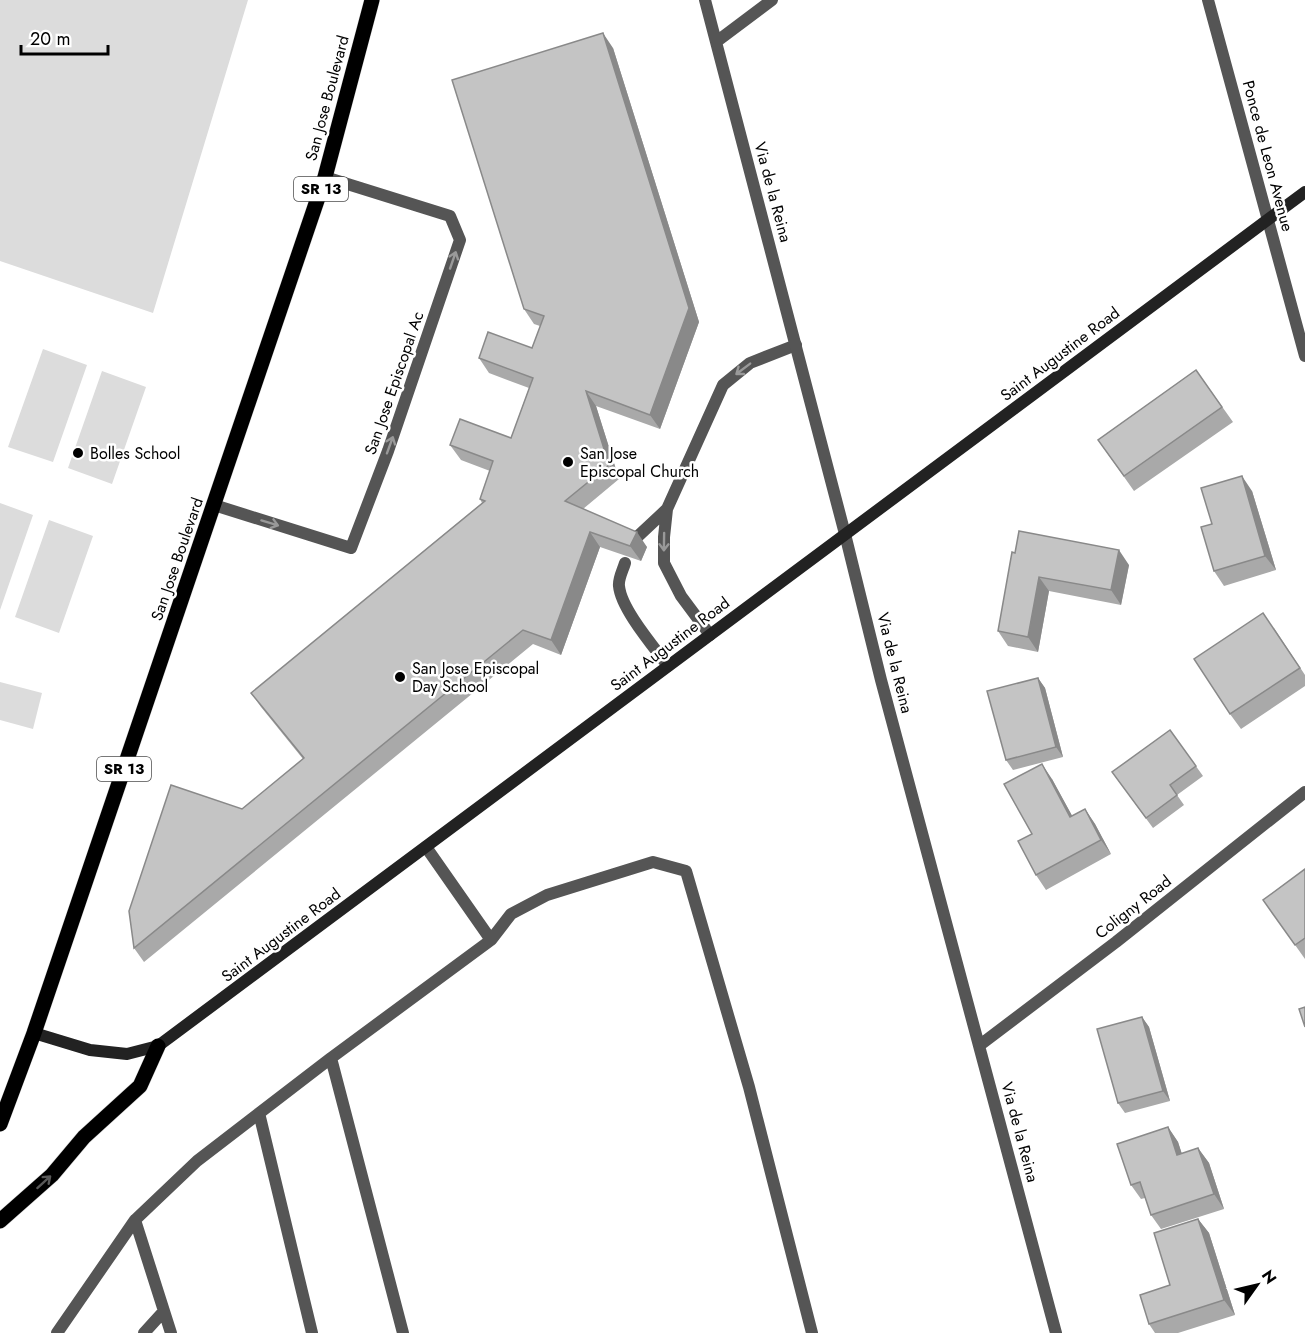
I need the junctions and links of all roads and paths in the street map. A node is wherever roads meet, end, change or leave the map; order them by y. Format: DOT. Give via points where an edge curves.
graph roads {
  1 [pos="372,0"];
  2 [pos="705,0"];
  3 [pos="772,0"];
  4 [pos="1208,0"];
  5 [pos="716,42"];
  6 [pos="325,177"];
  7 [pos="1305,192"];
  8 [pos="1268,219"];
  9 [pos="796,345"];
  10 [pos="1305,356"];
  11 [pos="214,505"];
  12 [pos="667,509"];
  13 [pos="845,534"];
  14 [pos="635,539"];
  15 [pos="624,563"];
  16 [pos="710,635"];
  17 [pos="668,666"];
  18 [pos="1305,792"];
  19 [pos="426,847"];
  20 [pos="491,940"];
  21 [pos="34,1033"];
  22 [pos="159,1046"];
  23 [pos="980,1046"];
  24 [pos="330,1058"];
  25 [pos="259,1113"];
  26 [pos="0,1124"];
  27 [pos="135,1220"];
  28 [pos="0,1221"];
  29 [pos="164,1311"];
  30 [pos="57,1333"];
  31 [pos="144,1333"];
  32 [pos="171,1333"];
  33 [pos="312,1333"];
  34 [pos="403,1333"];
  35 [pos="813,1333"];
  36 [pos="1056,1333"];
  1 -- 6 [label="main road, San Jose Boulevard / SR 13"];
  2 -- 5 [label="street, Via de la Reina"];
  3 -- 5 [label="street"];
  4 -- 8 [label="street, Ponce de Leon Avenue"];
  5 -- 9 [label="street, Via de la Reina"];
  6 -- 11 [label="main road, San Jose Boulevard / SR 13"];
  11 -- 6 [label="street, San Jose Episcopal Ac, one-way" via="351,548 411,385 460,240 450,216"];
  7 -- 8 [label="main road, Saint Augustine Road"];
  8 -- 10 [label="street, Ponce de Leon Avenue"];
  8 -- 13 [label="main road, Saint Augustine Road"];
  9 -- 12 [label="street, one-way" via="750,363 723,385"];
  9 -- 13 [label="street, Via de la Reina"];
  11 -- 21 [label="main road, San Jose Boulevard / SR 13"];
  12 -- 14 [label="street"];
  12 -- 16 [label="street, one-way" via="664,563 681,596"];
  13 -- 16 [label="main road, Saint Augustine Road"];
  13 -- 23 [label="street, Via de la Reina"];
  15 -- 17 [label="street" via="619,585 624,601"];
  16 -- 17 [label="main road, Saint Augustine Road"];
  17 -- 19 [label="main road, Saint Augustine Road"];
  18 -- 23 [label="street, Coligny Road"];
  19 -- 20 [label="street"];
  19 -- 22 [label="main road, Saint Augustine Road"];
  20 -- 24 [label="street"];
  20 -- 35 [label="street" via="511,914 547,895 653,862 686,872"];
  21 -- 22 [label="main road, Saint Augustine Road" via="90,1050 127,1054"];
  21 -- 26 [label="main road, San Jose Boulevard / SR 13"];
  28 -- 22 [label="main road, one-way" via="140,1086"];
  23 -- 36 [label="street, Via de la Reina"];
  24 -- 25 [label="street"];
  24 -- 34 [label="street"];
  25 -- 27 [label="street" via="197,1161"];
  25 -- 33 [label="street"];
  27 -- 29 [label="street"];
  27 -- 30 [label="street"];
  29 -- 31 [label="street"];
  29 -- 32 [label="street"];
}
